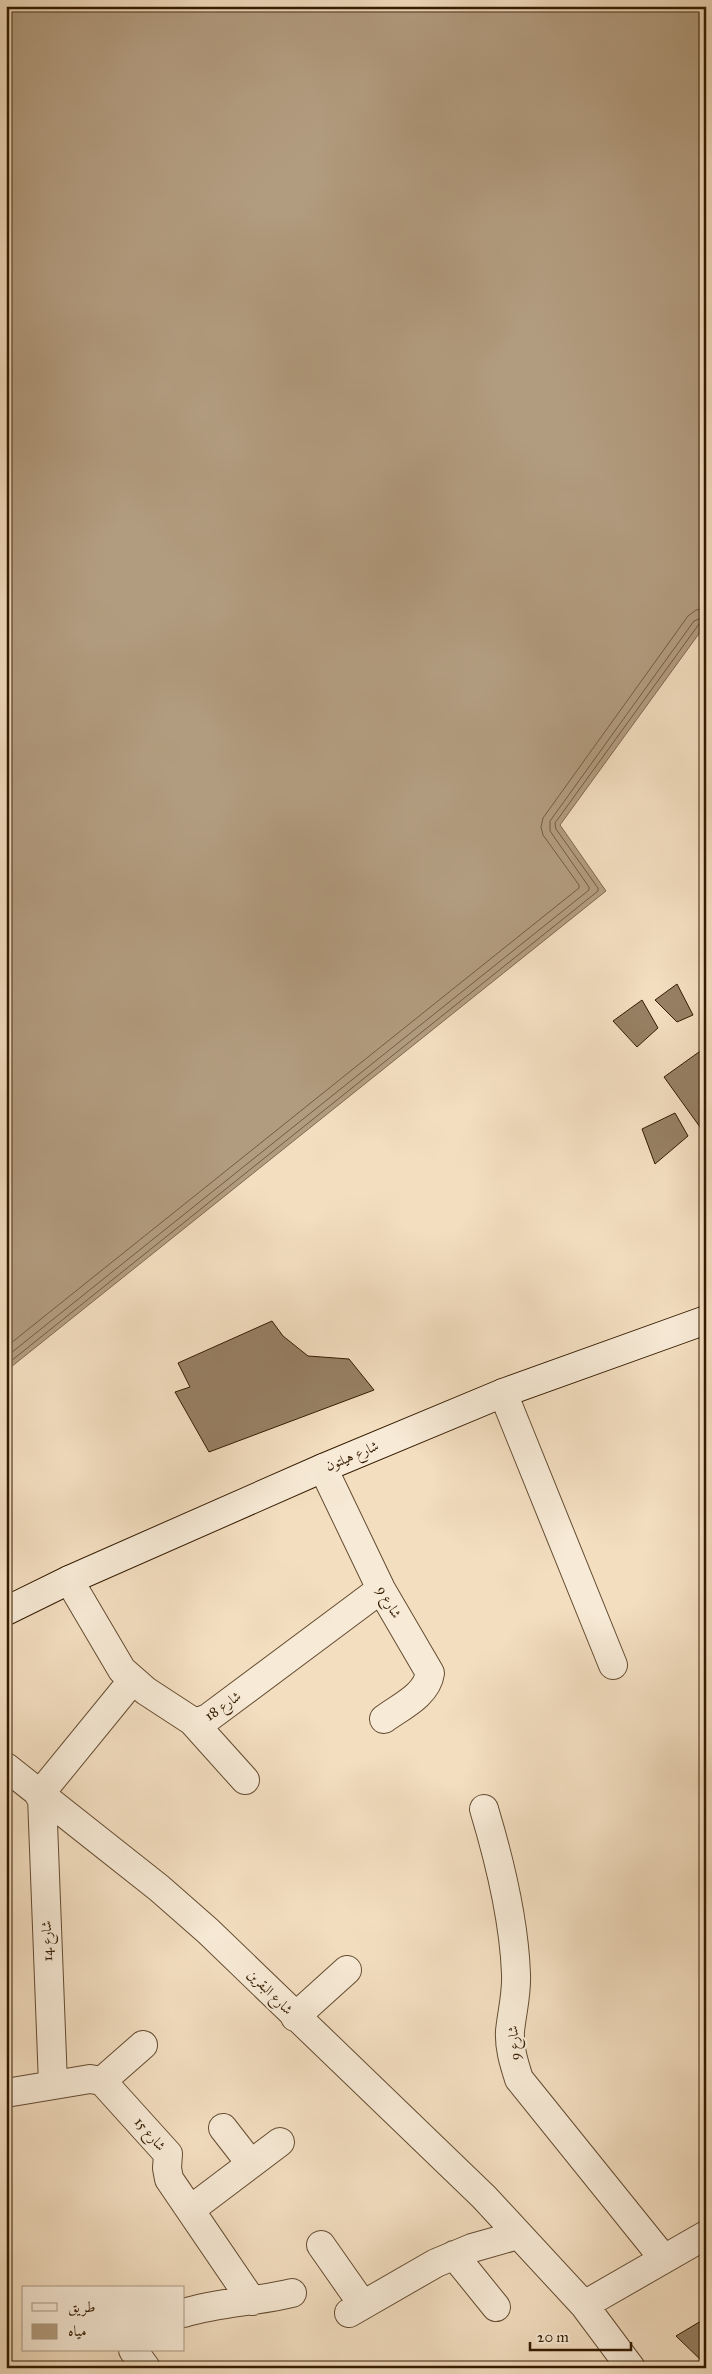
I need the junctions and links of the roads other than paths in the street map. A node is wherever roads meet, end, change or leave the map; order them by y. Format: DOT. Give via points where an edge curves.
graph roads {
  1 [pos="706,1320"];
  2 [pos="502,1393"];
  3 [pos="322,1468"];
  4 [pos="69,1580"];
  5 [pos="381,1589"];
  6 [pos="6,1611"];
  7 [pos="613,1665"];
  8 [pos="132,1681"];
  9 [pos="384,1719"];
  10 [pos="192,1721"];
  11 [pos="6,1767"];
  12 [pos="244,1780"];
  13 [pos="41,1796"];
  14 [pos="484,1809"];
  15 [pos="347,1970"];
  16 [pos="295,2017"];
  17 [pos="143,2045"];
  18 [pos="102,2081"];
  19 [pos="53,2084"];
  20 [pos="6,2093"];
  21 [pos="223,2128"];
  22 [pos="280,2142"];
  23 [pos="251,2164"];
  24 [pos="190,2210"];
  25 [pos="518,2235"];
  26 [pos="706,2235"];
  27 [pos="321,2245"];
  28 [pos="454,2255"];
  29 [pos="664,2259"];
  30 [pos="292,2293"];
  31 [pos="252,2301"];
  32 [pos="584,2305"];
  33 [pos="496,2307"];
  34 [pos="185,2313"];
  35 [pos="134,2352"];
  36 [pos="622,2364"];
  37 [pos="146,2368"];
  1 -- 2 [label="street, شارع هيلتون"];
  2 -- 3 [label="street, شارع هيلتون"];
  2 -- 7 [label="street"];
  3 -- 4 [label="street, شارع هيلتون"];
  3 -- 5 [label="street, شارع 9"];
  4 -- 6 [label="street, شارع هيلتون"];
  4 -- 8 [label="street, شارع 18" via="122,1670"];
  5 -- 9 [label="street, شارع 9" via="430,1673 424,1689"];
  5 -- 10 [label="street, شارع 18" via="208,1718"];
  8 -- 10 [label="street, شارع 18"];
  8 -- 13 [label="street"];
  10 -- 12 [label="street"];
  11 -- 13 [label="street, شارع البقرين"];
  13 -- 16 [label="street, شارع البقرين" via="201,1924"];
  13 -- 19 [label="street, شارع 14"];
  14 -- 29 [label="street, شارع 9" via="495,1845 514,1947 516,1977 510,2032 512,2057 519,2079"];
  15 -- 16 [label="street"];
  16 -- 25 [label="street, شارع البقرين" via="484,2198"];
  17 -- 18 [label="street"];
  18 -- 19 [label="street" via="90,2079"];
  18 -- 24 [label="street, شارع 15" via="168,2154 167,2175"];
  19 -- 20 [label="street"];
  21 -- 23 [label="street"];
  22 -- 23 [label="street"];
  23 -- 24 [label="street"];
  24 -- 31 [label="street, شارع 15"];
  25 -- 28 [label="street"];
  25 -- 32 [label="street, شارع البقرين"];
  26 -- 29 [label="street"];
  27 -- 28 [label="street" via="356,2309"];
  28 -- 33 [label="street"];
  29 -- 32 [label="street"];
  30 -- 31 [label="street"];
  31 -- 34 [label="street" via="202,2307"];
  32 -- 36 [label="street, شارع البقرين"];
  35 -- 37 [label="street"];
}
